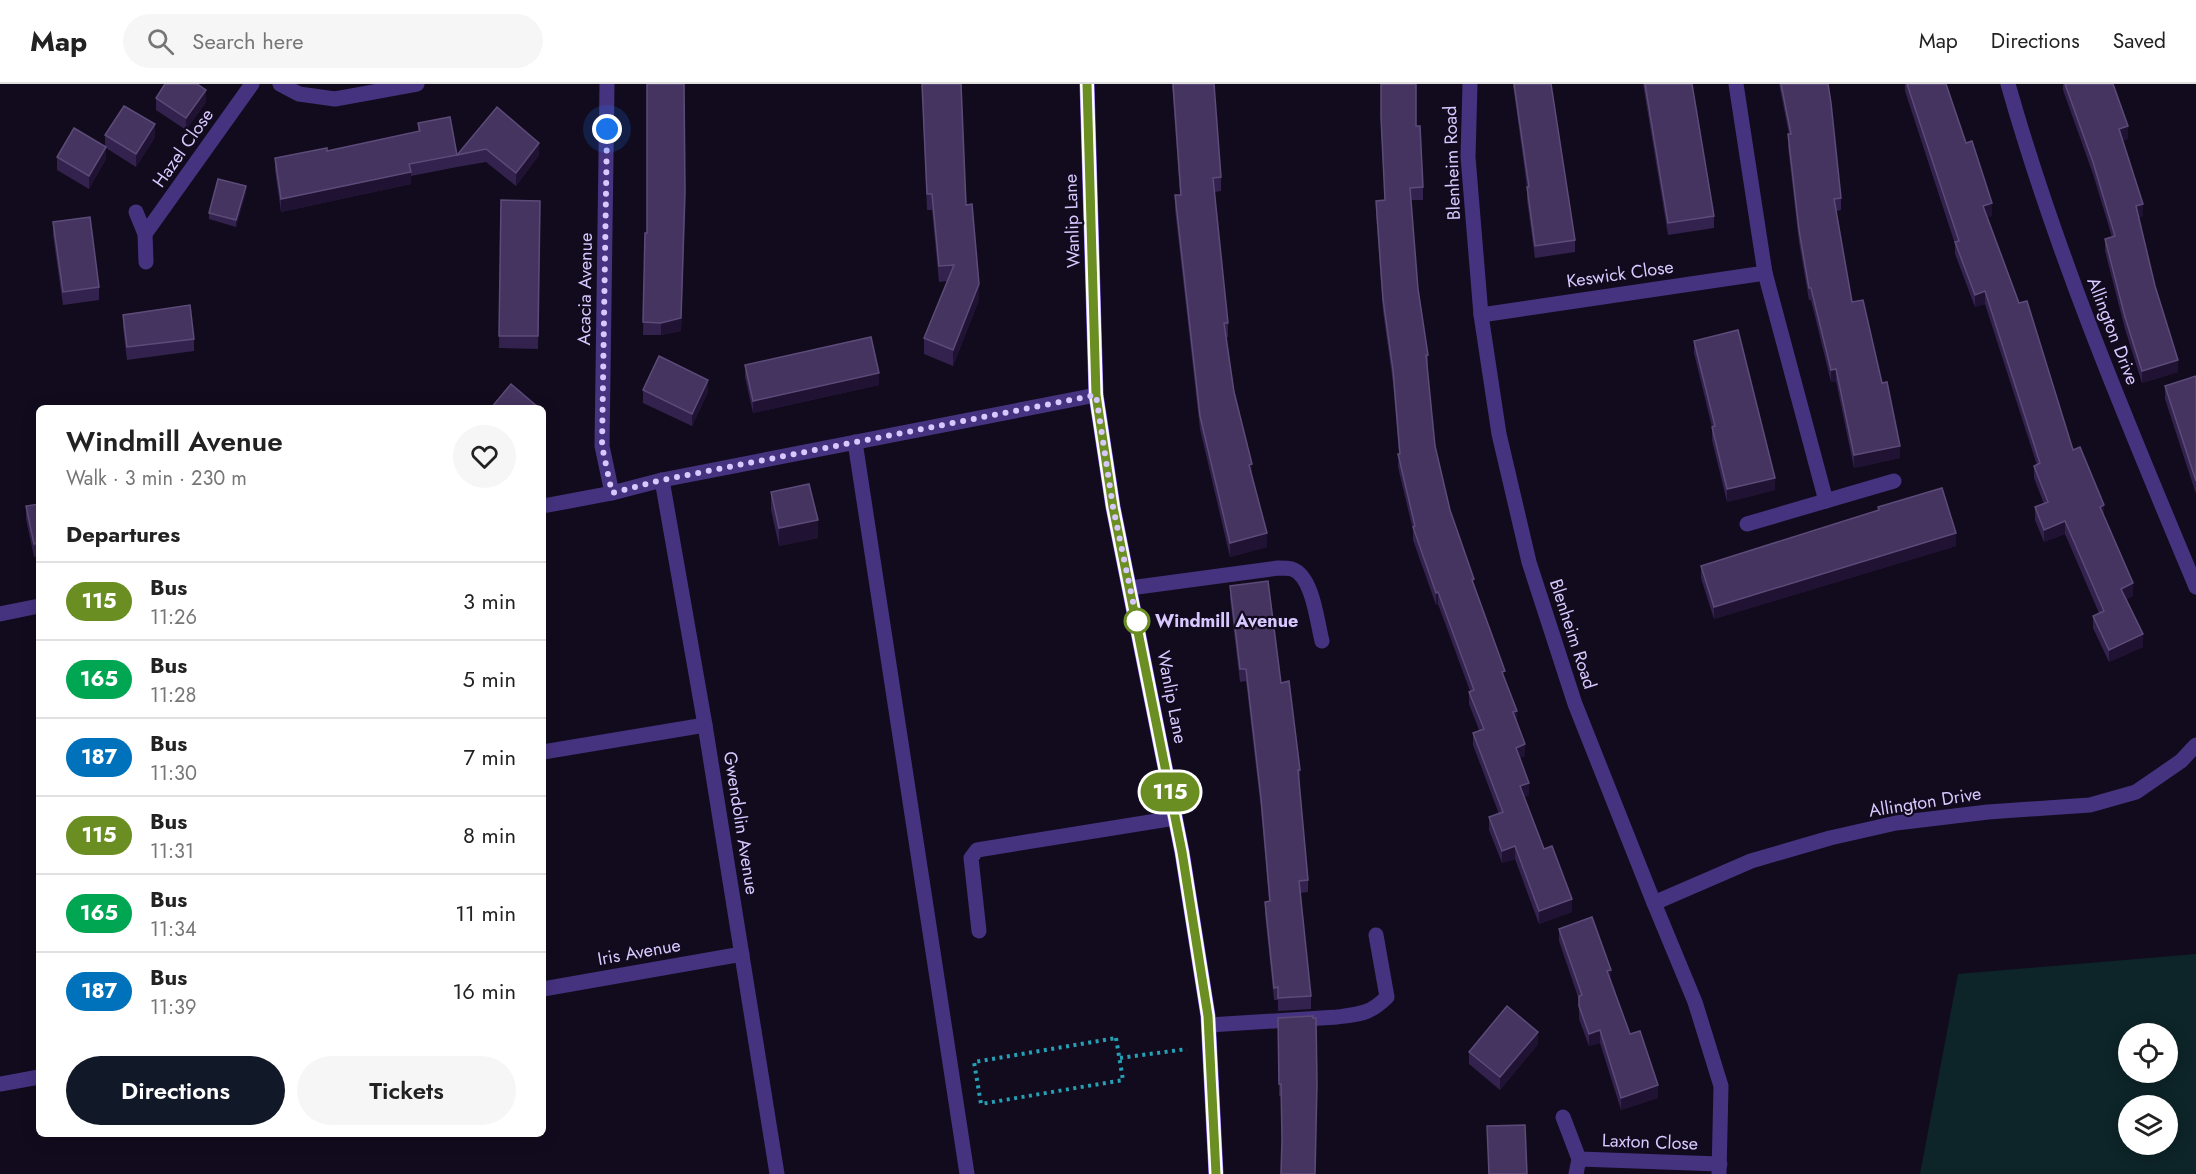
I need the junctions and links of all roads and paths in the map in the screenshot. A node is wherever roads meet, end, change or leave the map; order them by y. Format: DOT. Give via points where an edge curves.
graph roads {
  1 [pos="252,84"];
  2 [pos="280,84"];
  3 [pos="417,84"];
  4 [pos="608,84"];
  5 [pos="1087,84"];
  6 [pos="1470,84"];
  7 [pos="1736,84"];
  8 [pos="2008,84"];
  9 [pos="136,212"];
  10 [pos="145,234"];
  11 [pos="146,262"];
  12 [pos="1765,273"];
  13 [pos="1481,315"];
  14 [pos="1096,395"];
  15 [pos="855,442"];
  16 [pos="662,480"];
  17 [pos="1894,481"];
  18 [pos="612,493"];
  19 [pos="1826,501"];
  20 [pos="546,505"];
  21 [pos="1747,524"];
  22 [pos="2196,587"];
  23 [pos="1130,588"];
  24 [pos="36,607"];
  25 [pos="0,614"];
  26 [pos="1322,641"];
  27 [pos="705,725"];
  28 [pos="2196,745"];
  29 [pos="546,752"];
  30 [pos="1175,818"];
  31 [pos="1654,903"];
  32 [pos="979,931"];
  33 [pos="1376,935"];
  34 [pos="742,954"];
  35 [pos="546,987"];
  36 [pos="1209,1025"];
  37 [pos="1210,1045"];
  38 [pos="1120,1058"];
  39 [pos="36,1078"];
  40 [pos="0,1084"];
  41 [pos="1563,1117"];
  42 [pos="1578,1166"];
  43 [pos="1720,1169"];
  44 [pos="777,1174"];
  45 [pos="967,1174"];
  46 [pos="1216,1174"];
  1 -- 10 [label="street, Hazel Close"];
  2 -- 3 [label="street" via="298,94 335,99"];
  4 -- 18 [label="street, Acacia Avenue" via="602,446"];
  5 -- 14 [label="street, Wanlip Lane"];
  6 -- 13 [label="street, Blenheim Road" via="1468,156"];
  7 -- 12 [label="street"];
  8 -- 22 [label="street, Allington Drive" via="2030,162 2100,357"];
  9 -- 10 [label="street"];
  10 -- 11 [label="street"];
  12 -- 13 [label="street, Keswick Close"];
  12 -- 19 [label="street"];
  13 -- 31 [label="street, Blenheim Road" via="1499,434 1529,562 1575,704"];
  14 -- 15 [label="street"];
  14 -- 23 [label="street, Wanlip Lane"];
  15 -- 16 [label="street"];
  15 -- 45 [label="street"];
  16 -- 18 [label="street"];
  16 -- 27 [label="street, Gwendolin Avenue"];
  17 -- 19 [label="street"];
  18 -- 20 [label="street"];
  19 -- 21 [label="street"];
  23 -- 26 [label="street" via="1292,569 1304,578 1310,590"];
  23 -- 30 [label="street, Wanlip Lane"];
  24 -- 25 [label="street"];
  27 -- 29 [label="street"];
  27 -- 34 [label="street, Gwendolin Avenue"];
  28 -- 31 [label="street, Allington Drive" via="2181,761 2136,792 2090,805 1988,812 1841,836 1751,861"];
  30 -- 32 [label="street" via="977,850 971,858"];
  30 -- 36 [label="street, Wanlip Lane"];
  31 -- 43 [label="street, Blenheim Road" via="1695,1002 1721,1086"];
  33 -- 36 [label="street" via="1387,997 1376,1008 1357,1015"];
  34 -- 35 [label="street, Iris Avenue"];
  34 -- 44 [label="street, Gwendolin Avenue"];
  36 -- 37 [label="street, Wanlip Lane"];
  37 -- 38 [label="path"];
  37 -- 46 [label="street, Wanlip Lane"];
  38 -- 38 [label="path" via="1123,1080 981,1104 974,1062 1116,1038"];
  39 -- 40 [label="street"];
  41 -- 42 [label="street, Laxton Close"];
  42 -- 43 [label="street, Laxton Close"];
}
